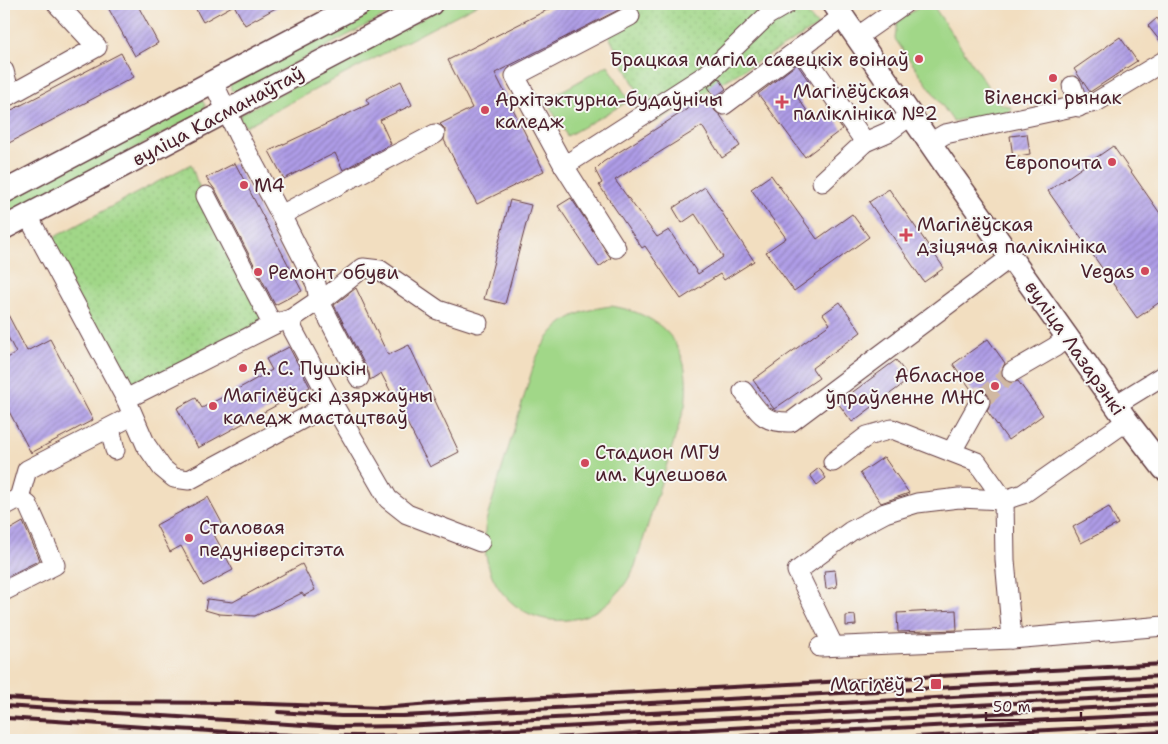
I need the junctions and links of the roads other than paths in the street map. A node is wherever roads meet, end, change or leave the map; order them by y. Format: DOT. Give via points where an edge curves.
graph roads {
  1 [pos="57,4"];
  2 [pos="360,4"];
  3 [pos="431,4"];
  4 [pos="787,4"];
  5 [pos="904,4"];
  6 [pos="838,10"];
  7 [pos="630,16"];
  8 [pos="857,37"];
  9 [pos="800,48"];
  10 [pos="1164,61"];
  11 [pos="4,72"];
  12 [pos="213,82"];
  13 [pos="1072,86"];
  14 [pos="724,105"];
  15 [pos="1079,107"];
  16 [pos="227,112"];
  17 [pos="911,116"];
  18 [pos="435,134"];
  19 [pos="866,142"];
  20 [pos="930,143"];
  21 [pos="564,166"];
  22 [pos="822,182"];
  23 [pos="4,192"];
  24 [pos="206,196"];
  25 [pos="282,215"];
  26 [pos="28,216"];
  27 [pos="4,228"];
  28 [pos="616,248"];
  29 [pos="1011,257"];
  30 [pos="320,301"];
  31 [pos="284,321"];
  32 [pos="478,323"];
  33 [pos="1068,336"];
  34 [pos="1012,372"];
  35 [pos="1164,375"];
  36 [pos="359,378"];
  37 [pos="743,391"];
  38 [pos="326,392"];
  39 [pos="980,401"];
  40 [pos="129,408"];
  41 [pos="1122,413"];
  42 [pos="110,428"];
  43 [pos="115,450"];
  44 [pos="952,451"];
  45 [pos="833,462"];
  46 [pos="1164,469"];
  47 [pos="1004,500"];
  48 [pos="12,502"];
  49 [pos="480,542"];
  50 [pos="4,591"];
  51 [pos="1164,626"];
  52 [pos="1012,639"];
  1 -- 11 [label="lane" via="97,47 10,95"];
  2 -- 12 [label="main road, вуліца Касманаўтаў"];
  3 -- 16 [label="main road, вуліца Касманаўтаў"];
  4 -- 21 [label="lane" via="768,15 707,74"];
  5 -- 8 [label="lane"];
  6 -- 8 [label="main road, вуліца Лазарэнкі"];
  6 -- 9 [label="lane"];
  7 -- 21 [label="lane" via="515,76"];
  8 -- 17 [label="main road, вуліца Лазарэнкі"];
  9 -- 14 [label="lane"];
  9 -- 19 [label="lane"];
  10 -- 15 [label="lane" via="1096,102"];
  12 -- 16 [label="lane"];
  12 -- 23 [label="main road, вуліца Касманаўтаў"];
  13 -- 15 [label="lane"];
  15 -- 20 [label="lane" via="945,134"];
  16 -- 25 [label="lane"];
  16 -- 26 [label="main road, вуліца Касманаўтаў"];
  17 -- 19 [label="lane"];
  17 -- 20 [label="main road, вуліца Лазарэнкі"];
  18 -- 25 [label="lane"];
  19 -- 22 [label="lane"];
  20 -- 29 [label="main road, вуліца Лазарэнкі"];
  21 -- 28 [label="lane"];
  24 -- 31 [label="lane" via="269,318"];
  25 -- 30 [label="lane" via="316,284"];
  26 -- 27 [label="main road, вуліца Касманаўтаў"];
  26 -- 40 [label="lane"];
  29 -- 33 [label="main road, вуліца Лазарэнкі"];
  29 -- 37 [label="lane" via="791,422 763,418"];
  30 -- 31 [label="lane"];
  30 -- 32 [label="lane" via="363,268 380,270 438,310"];
  30 -- 36 [label="lane"];
  31 -- 38 [label="lane"];
  31 -- 40 [label="lane"];
  33 -- 34 [label="lane"];
  33 -- 41 [label="main road, вуліца Лазарэнкі"];
  35 -- 41 [label="lane"];
  38 -- 40 [label="lane" via="322,405 310,415 189,480 174,478 162,468 146,445"];
  38 -- 49 [label="lane" via="388,500 407,514"];
  39 -- 44 [label="lane"];
  40 -- 42 [label="lane"];
  41 -- 46 [label="main road, вуліца Лазарэнкі"];
  41 -- 47 [label="lane" via="1042,482 1023,494"];
  42 -- 43 [label="lane"];
  42 -- 48 [label="lane" via="27,470"];
  44 -- 45 [label="lane" via="892,429 867,436"];
  44 -- 47 [label="lane" via="977,462"];
  47 -- 52 [label="lane"];
  47 -- 52 [label="lane" via="959,498 917,503 885,512 851,531 797,571 827,646"];
  48 -- 50 [label="lane" via="28,505 55,565"];
  51 -- 52 [label="lane"];
}
